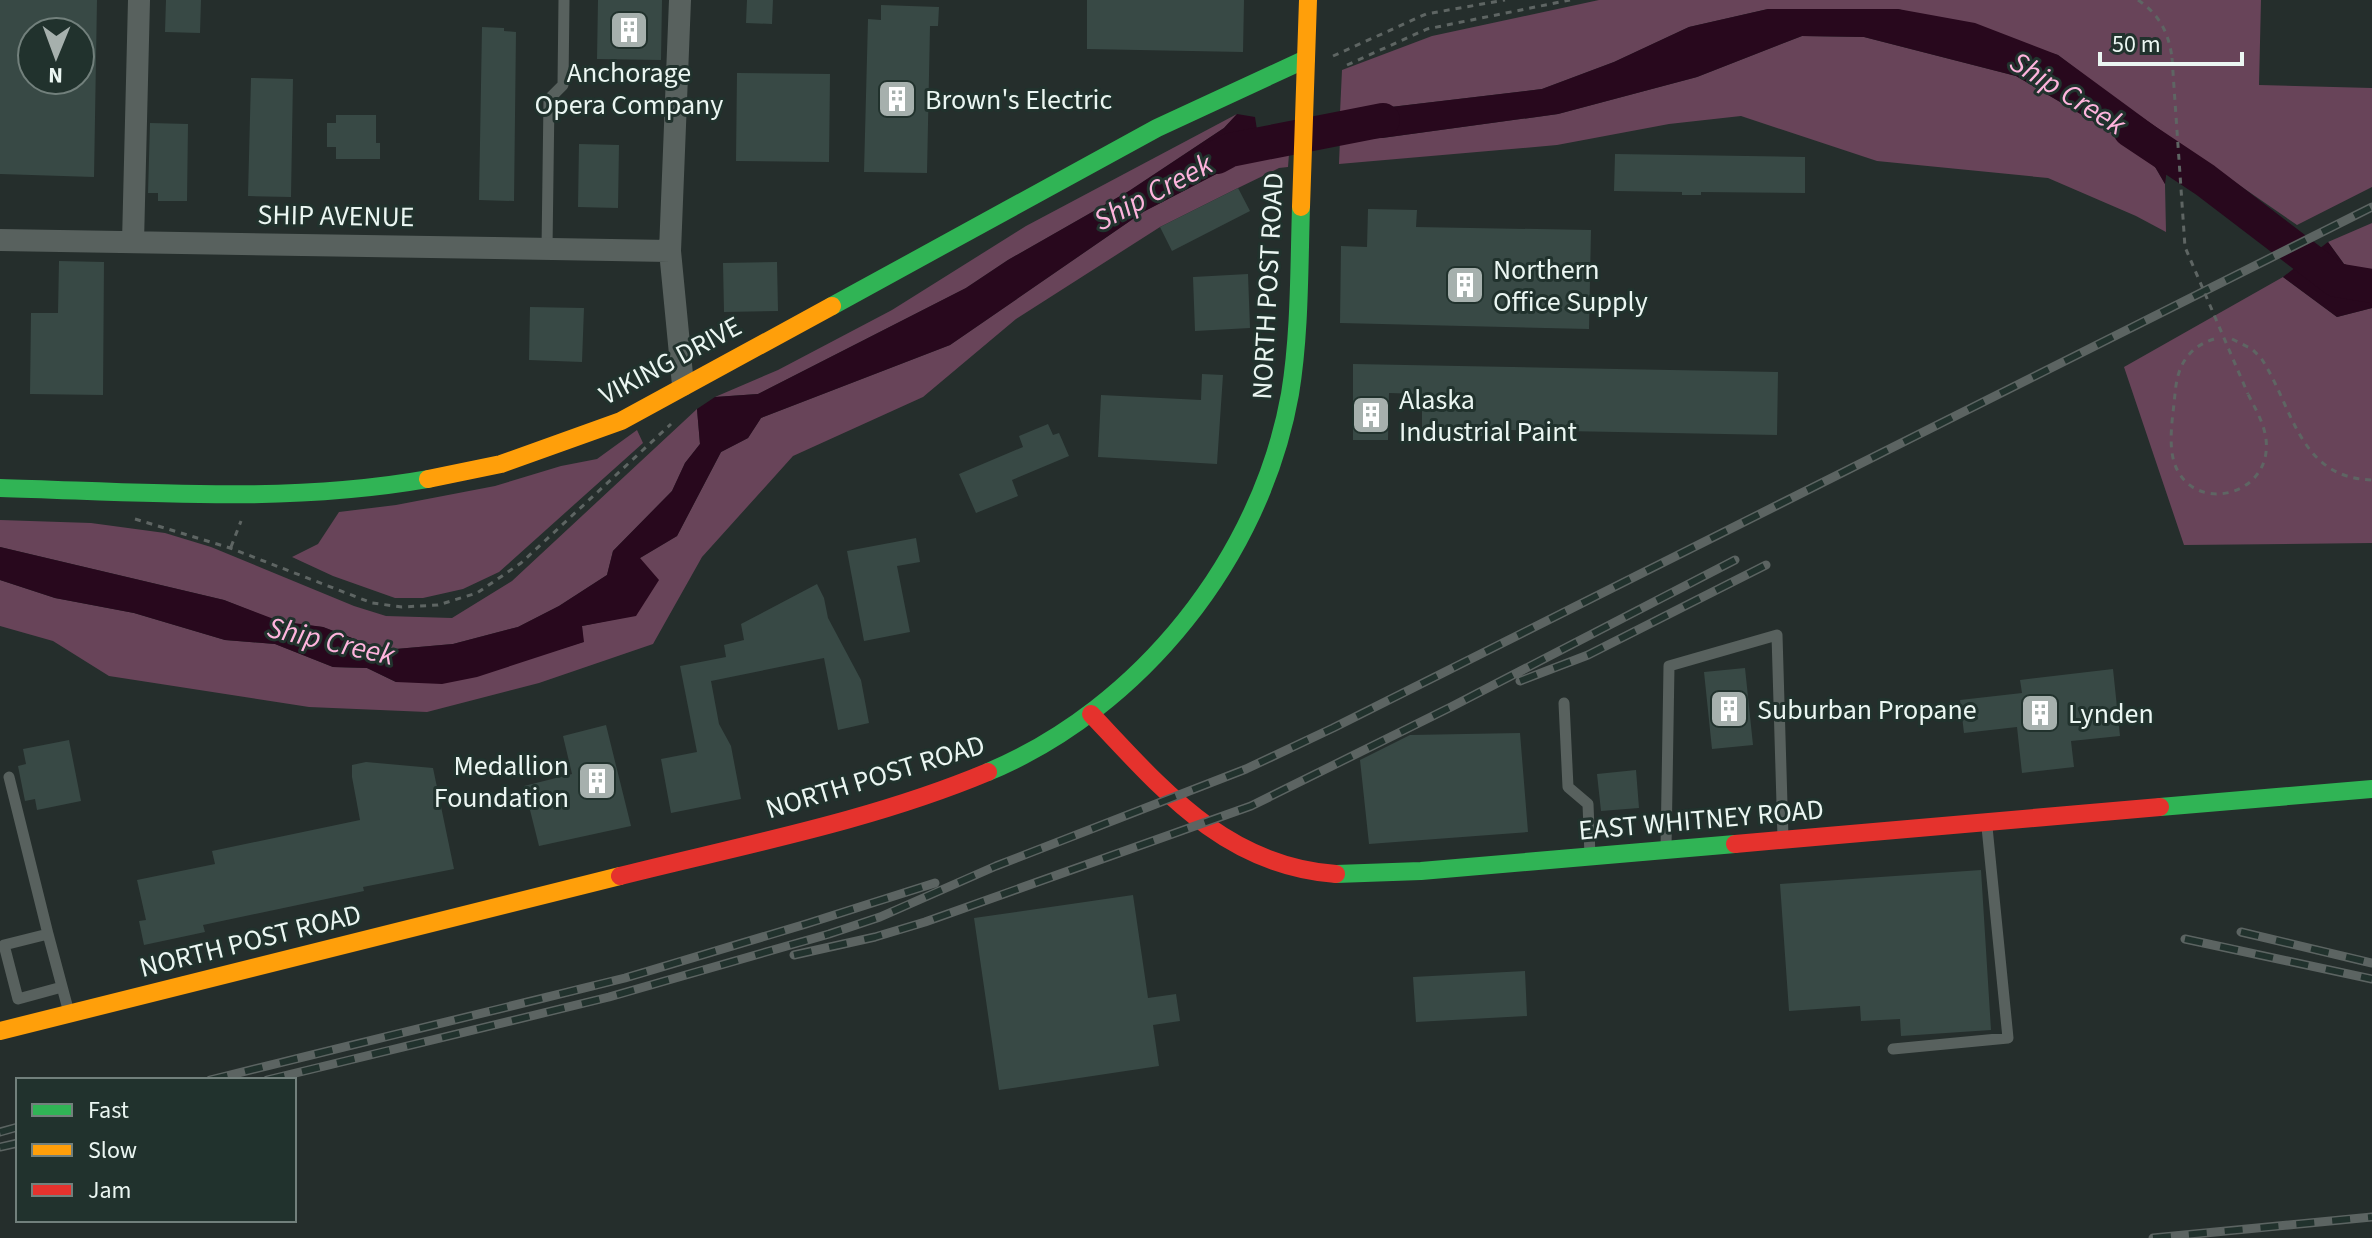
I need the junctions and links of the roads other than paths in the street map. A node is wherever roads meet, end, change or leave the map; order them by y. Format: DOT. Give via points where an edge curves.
graph roads {
  1 [pos="139,0"];
  2 [pos="564,0"];
  3 [pos="680,0"];
  4 [pos="1308,0"];
  5 [pos="1306,59"];
  6 [pos="0,240"];
  7 [pos="133,242"];
  8 [pos="547,249"];
  9 [pos="670,251"];
  10 [pos="683,385"];
  11 [pos="0,488"];
  12 [pos="1564,703"];
  13 [pos="1091,714"];
  14 [pos="9,777"];
  15 [pos="2372,789"];
  16 [pos="1986,822"];
  17 [pos="1783,840"];
  18 [pos="1666,850"];
  19 [pos="1590,856"];
  20 [pos="48,934"];
  21 [pos="62,987"];
  22 [pos="70,1014"];
  23 [pos="0,1031"];
  24 [pos="1893,1049"];
  1 -- 7 [label="street"];
  2 -- 8 [label="lane" via="563,85 549,99"];
  3 -- 9 [label="street"];
  4 -- 5 [label="street, NORTH POST ROAD"];
  5 -- 10 [label="street, VIKING DRIVE" via="1157,128"];
  5 -- 13 [label="street, NORTH POST ROAD" via="1296,344 1292,393 1277,456 1246,528 1208,592"];
  6 -- 7 [label="street, SHIP AVENUE"];
  7 -- 8 [label="street, SHIP AVENUE"];
  8 -- 9 [label="street, SHIP AVENUE"];
  9 -- 10 [label="street"];
  10 -- 11 [label="street, VIKING DRIVE" via="621,421 559,444 463,474 385,487 318,492"];
  12 -- 19 [label="lane" via="1568,787 1588,804"];
  13 -- 19 [label="street, EAST WHITNEY ROAD" via="1202,825 1253,856 1286,867 1365,873"];
  13 -- 22 [label="street, NORTH POST ROAD" via="1009,763 903,802"];
  14 -- 20 [label="lane"];
  15 -- 16 [label="street, EAST WHITNEY ROAD"];
  16 -- 17 [label="street, EAST WHITNEY ROAD"];
  16 -- 24 [label="lane" via="2008,1038"];
  17 -- 18 [label="street, EAST WHITNEY ROAD"];
  17 -- 18 [label="lane" via="1777,635 1669,666"];
  18 -- 19 [label="street, EAST WHITNEY ROAD"];
  20 -- 21 [label="lane"];
  20 -- 21 [label="lane" via="4,945 18,999"];
  21 -- 22 [label="lane"];
  22 -- 23 [label="street, NORTH POST ROAD"];
}
